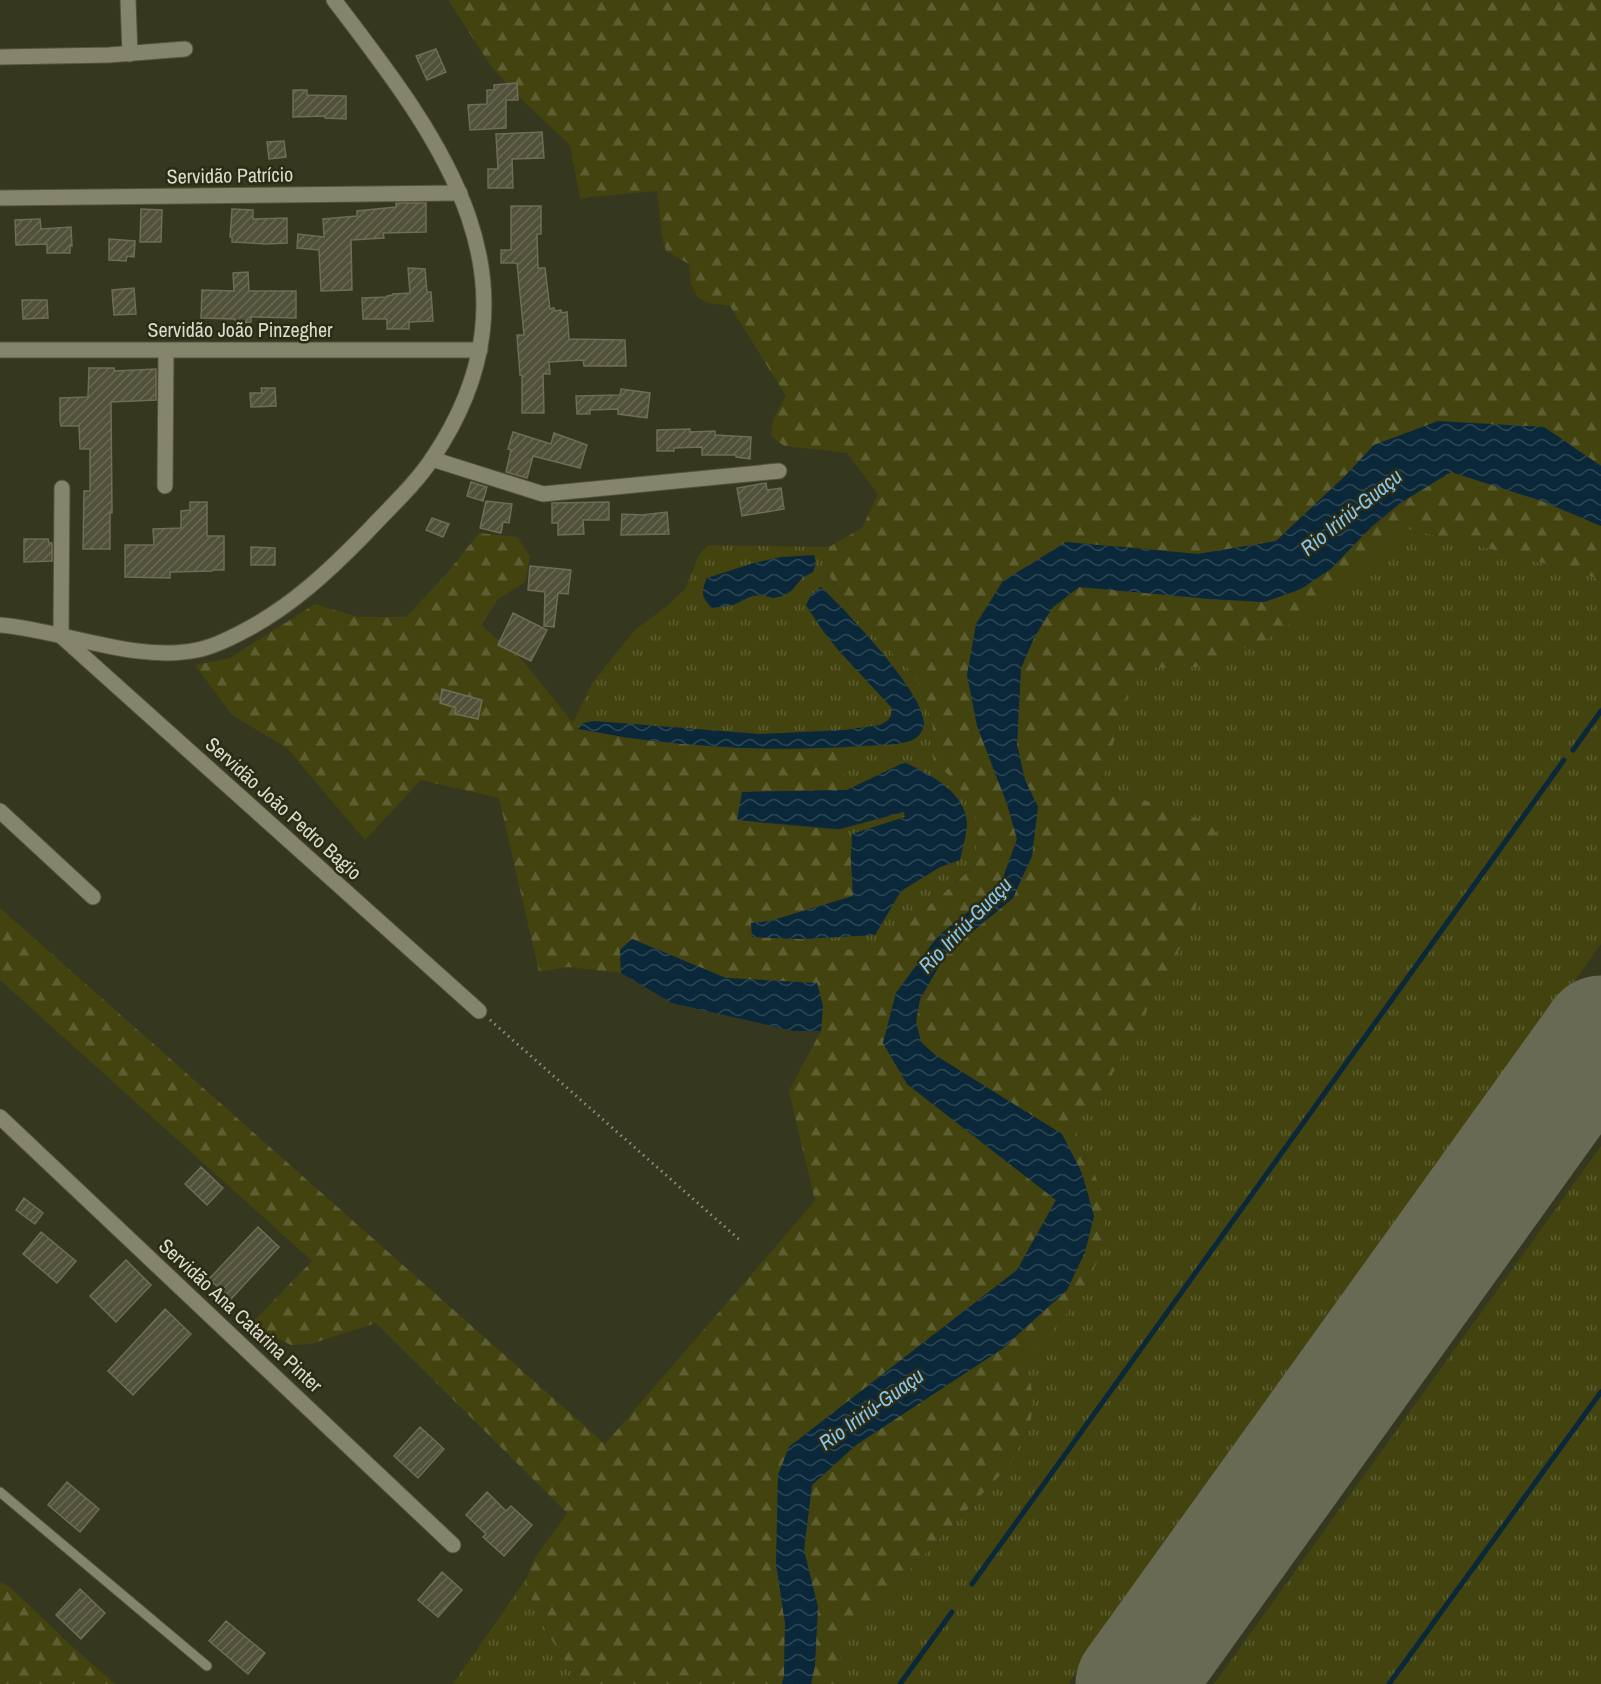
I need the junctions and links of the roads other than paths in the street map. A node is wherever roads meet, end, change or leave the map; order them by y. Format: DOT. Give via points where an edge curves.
graph roads {
  1 [pos="128,0"];
  2 [pos="334,0"];
  3 [pos="185,50"];
  4 [pos="130,54"];
  5 [pos="0,57"];
  6 [pos="460,193"];
  7 [pos="0,198"];
  8 [pos="0,350"];
  9 [pos="166,350"];
  10 [pos="480,350"];
  11 [pos="432,459"];
  12 [pos="779,471"];
  13 [pos="165,486"];
  14 [pos="63,488"];
  15 [pos="0,625"];
  16 [pos="61,636"];
  17 [pos="0,811"];
  18 [pos="93,897"];
  19 [pos="479,1011"];
  20 [pos="0,1117"];
  21 [pos="0,1492"];
  22 [pos="453,1545"];
  23 [pos="207,1666"];
  1 -- 4 [label="street"];
  2 -- 6 [label="street" via="431,136"];
  3 -- 4 [label="street"];
  4 -- 5 [label="street"];
  6 -- 7 [label="street, Servidão Patrício"];
  6 -- 10 [label="street" via="474,232 482,275 484,314"];
  8 -- 9 [label="street, Servidão João Pinzegher"];
  9 -- 10 [label="street, Servidão João Pinzegher"];
  9 -- 13 [label="street"];
  10 -- 11 [label="street" via="455,419"];
  11 -- 12 [label="street" via="543,494"];
  11 -- 16 [label="street" via="335,565 295,599 227,640 198,650 168,654"];
  14 -- 16 [label="street"];
  15 -- 16 [label="street"];
  16 -- 19 [label="street, Servidão João Pedro Bagio"];
  17 -- 18 [label="street"];
  20 -- 22 [label="street, Servidão Ana Catarina Pinter"];
  21 -- 23 [label="lane"];
}
